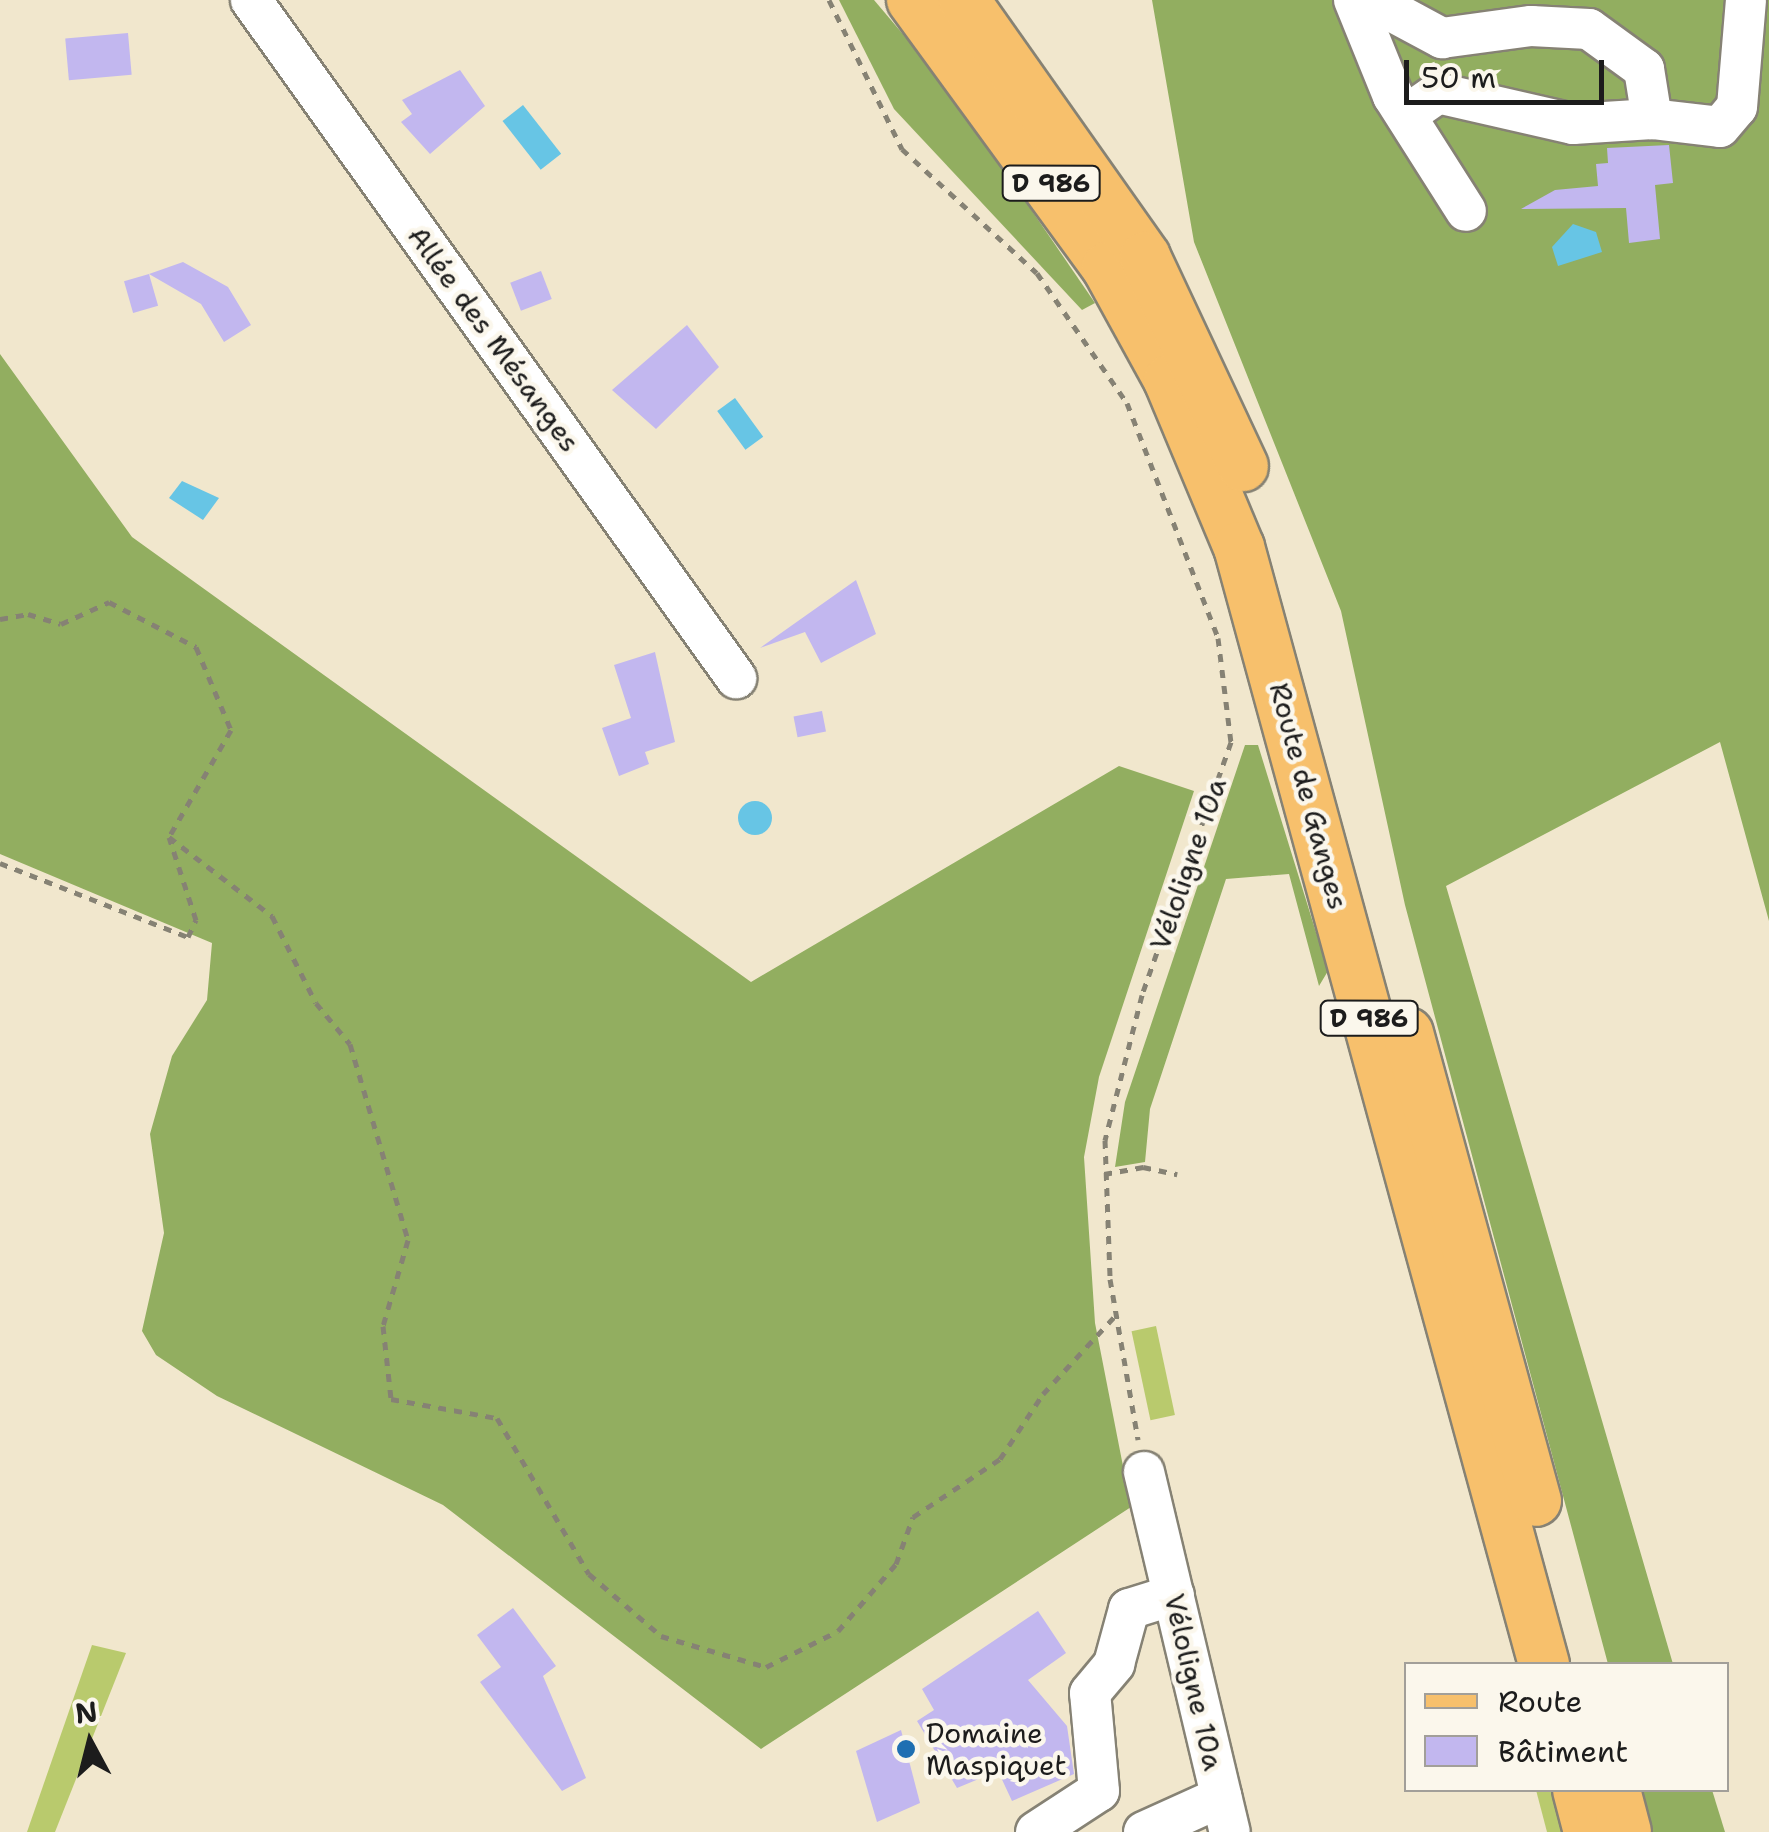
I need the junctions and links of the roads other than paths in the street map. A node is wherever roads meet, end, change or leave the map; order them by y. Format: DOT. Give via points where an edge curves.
graph roads {
  1 [pos="251,0"];
  2 [pos="912,0"];
  3 [pos="964,0"];
  4 [pos="1354,0"];
  5 [pos="1371,0"];
  6 [pos="1746,0"];
  7 [pos="1408,114"];
  8 [pos="1652,119"];
  9 [pos="1466,211"];
  10 [pos="736,678"];
  11 [pos="1144,1472"];
  12 [pos="1174,1596"];
  13 [pos="1542,1662"];
  14 [pos="1579,1662"];
  15 [pos="1568,1792"];
  16 [pos="1579,1792"];
  17 [pos="1616,1792"];
  18 [pos="1226,1815"];
  19 [pos="1036,1832"];
  20 [pos="1144,1832"];
  21 [pos="1578,1832"];
  22 [pos="1589,1832"];
  23 [pos="1626,1832"];
  1 -- 10 [label="street, Allée des Mésanges"];
  2 -- 13 [label="main road, Route de Ganges / D 986" via="1107,267 1177,396 1240,547"];
  3 -- 14 [label="main road, Route de Ganges / D 986" via="1146,257 1214,391 1256,501"];
  4 -- 7 [label="street"];
  5 -- 8 [label="street" via="1442,38 1531,26 1589,30 1644,69"];
  6 -- 8 [label="street" via="1737,107 1720,128"];
  7 -- 8 [label="street" via="1438,93 1573,124"];
  7 -- 9 [label="street"];
  11 -- 12 [label="street, Véloligne 10a"];
  12 -- 18 [label="street, Véloligne 10a"];
  12 -- 19 [label="street" via="1129,1608 1114,1664 1090,1693 1099,1791"];
  15 -- 21 [label="main road"];
  16 -- 22 [label="main road"];
  17 -- 23 [label="main road"];
  18 -- 20 [label="street"];
}
